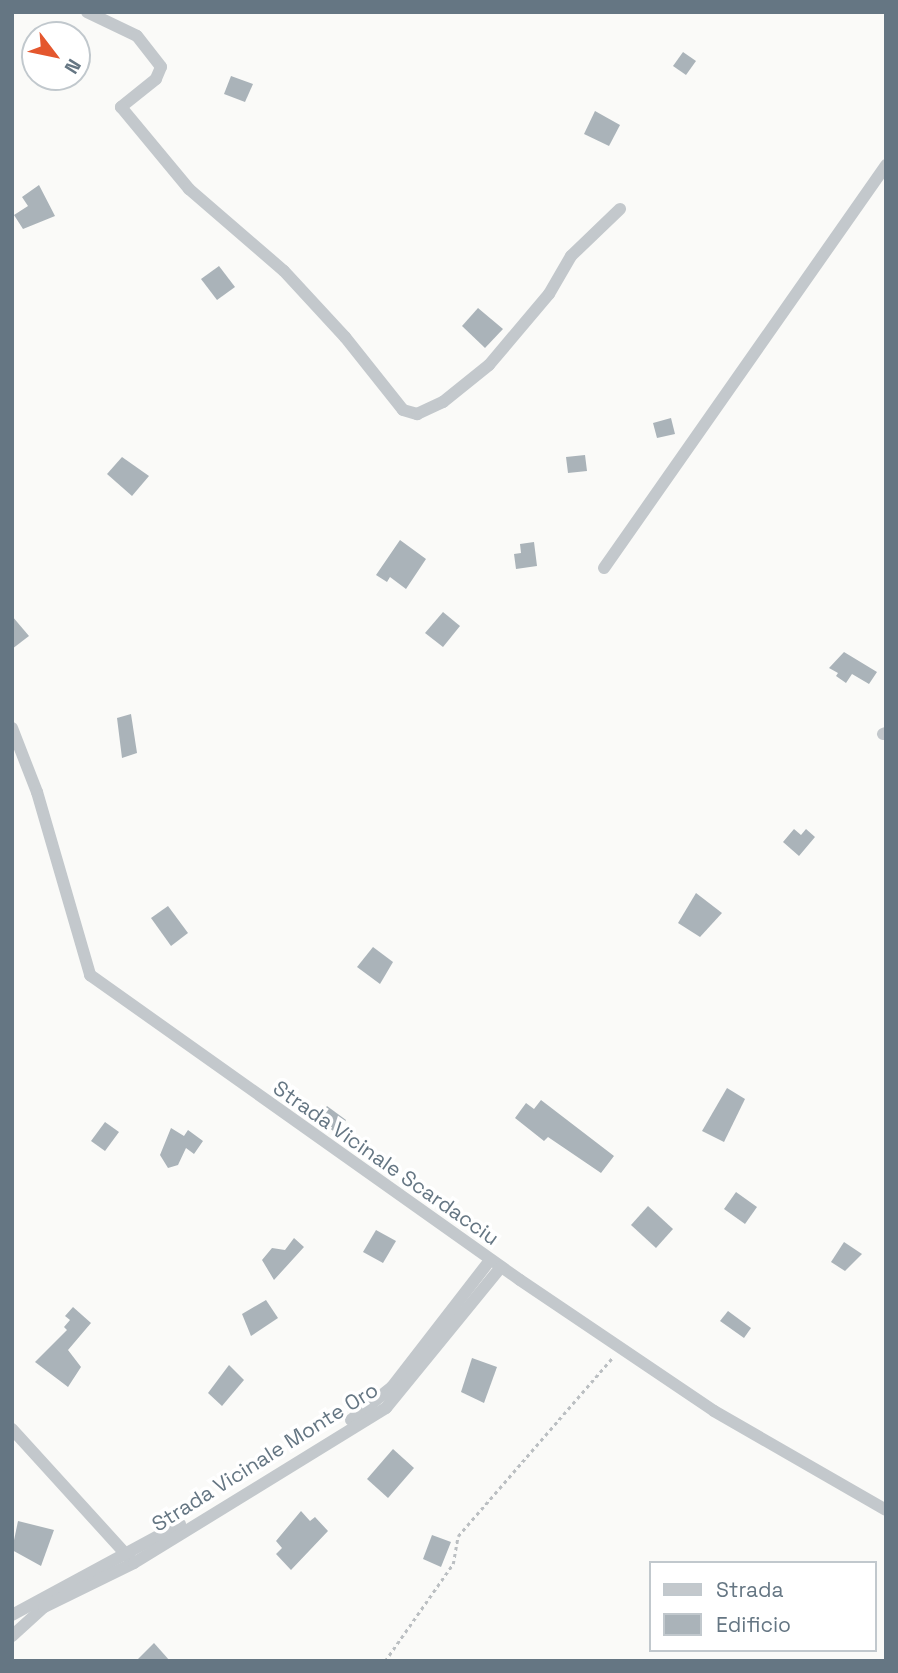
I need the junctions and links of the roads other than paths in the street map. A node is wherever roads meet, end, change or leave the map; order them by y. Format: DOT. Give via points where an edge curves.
graph roads {
  1 [pos="87,12"];
  2 [pos="886,165"];
  3 [pos="620,209"];
  4 [pos="604,568"];
  5 [pos="12,728"];
  6 [pos="495,1264"];
  7 [pos="12,1429"];
  8 [pos="886,1510"];
  9 [pos="130,1559"];
  10 [pos="12,1615"];
  11 [pos="12,1636"];
  1 -- 3 [label="street" via="137,36 161,67 156,79 121,107 190,189 284,271 403,410 417,414 443,402 489,365 549,294 571,256"];
  2 -- 4 [label="street"];
  5 -- 6 [label="street, Strada Vicinale Scardacciu" via="37,792 90,975"];
  6 -- 8 [label="street, Strada Vicinale Scardacciu" via="714,1411"];
  6 -- 9 [label="street, Strada Vicinale Monte Oro" via="386,1408"];
  7 -- 9 [label="street"];
  9 -- 10 [label="street, Strada Vicinale Monte Oro"];
  9 -- 11 [label="street, Strada Vicinale Monte Oro" via="44,1607"];
}
